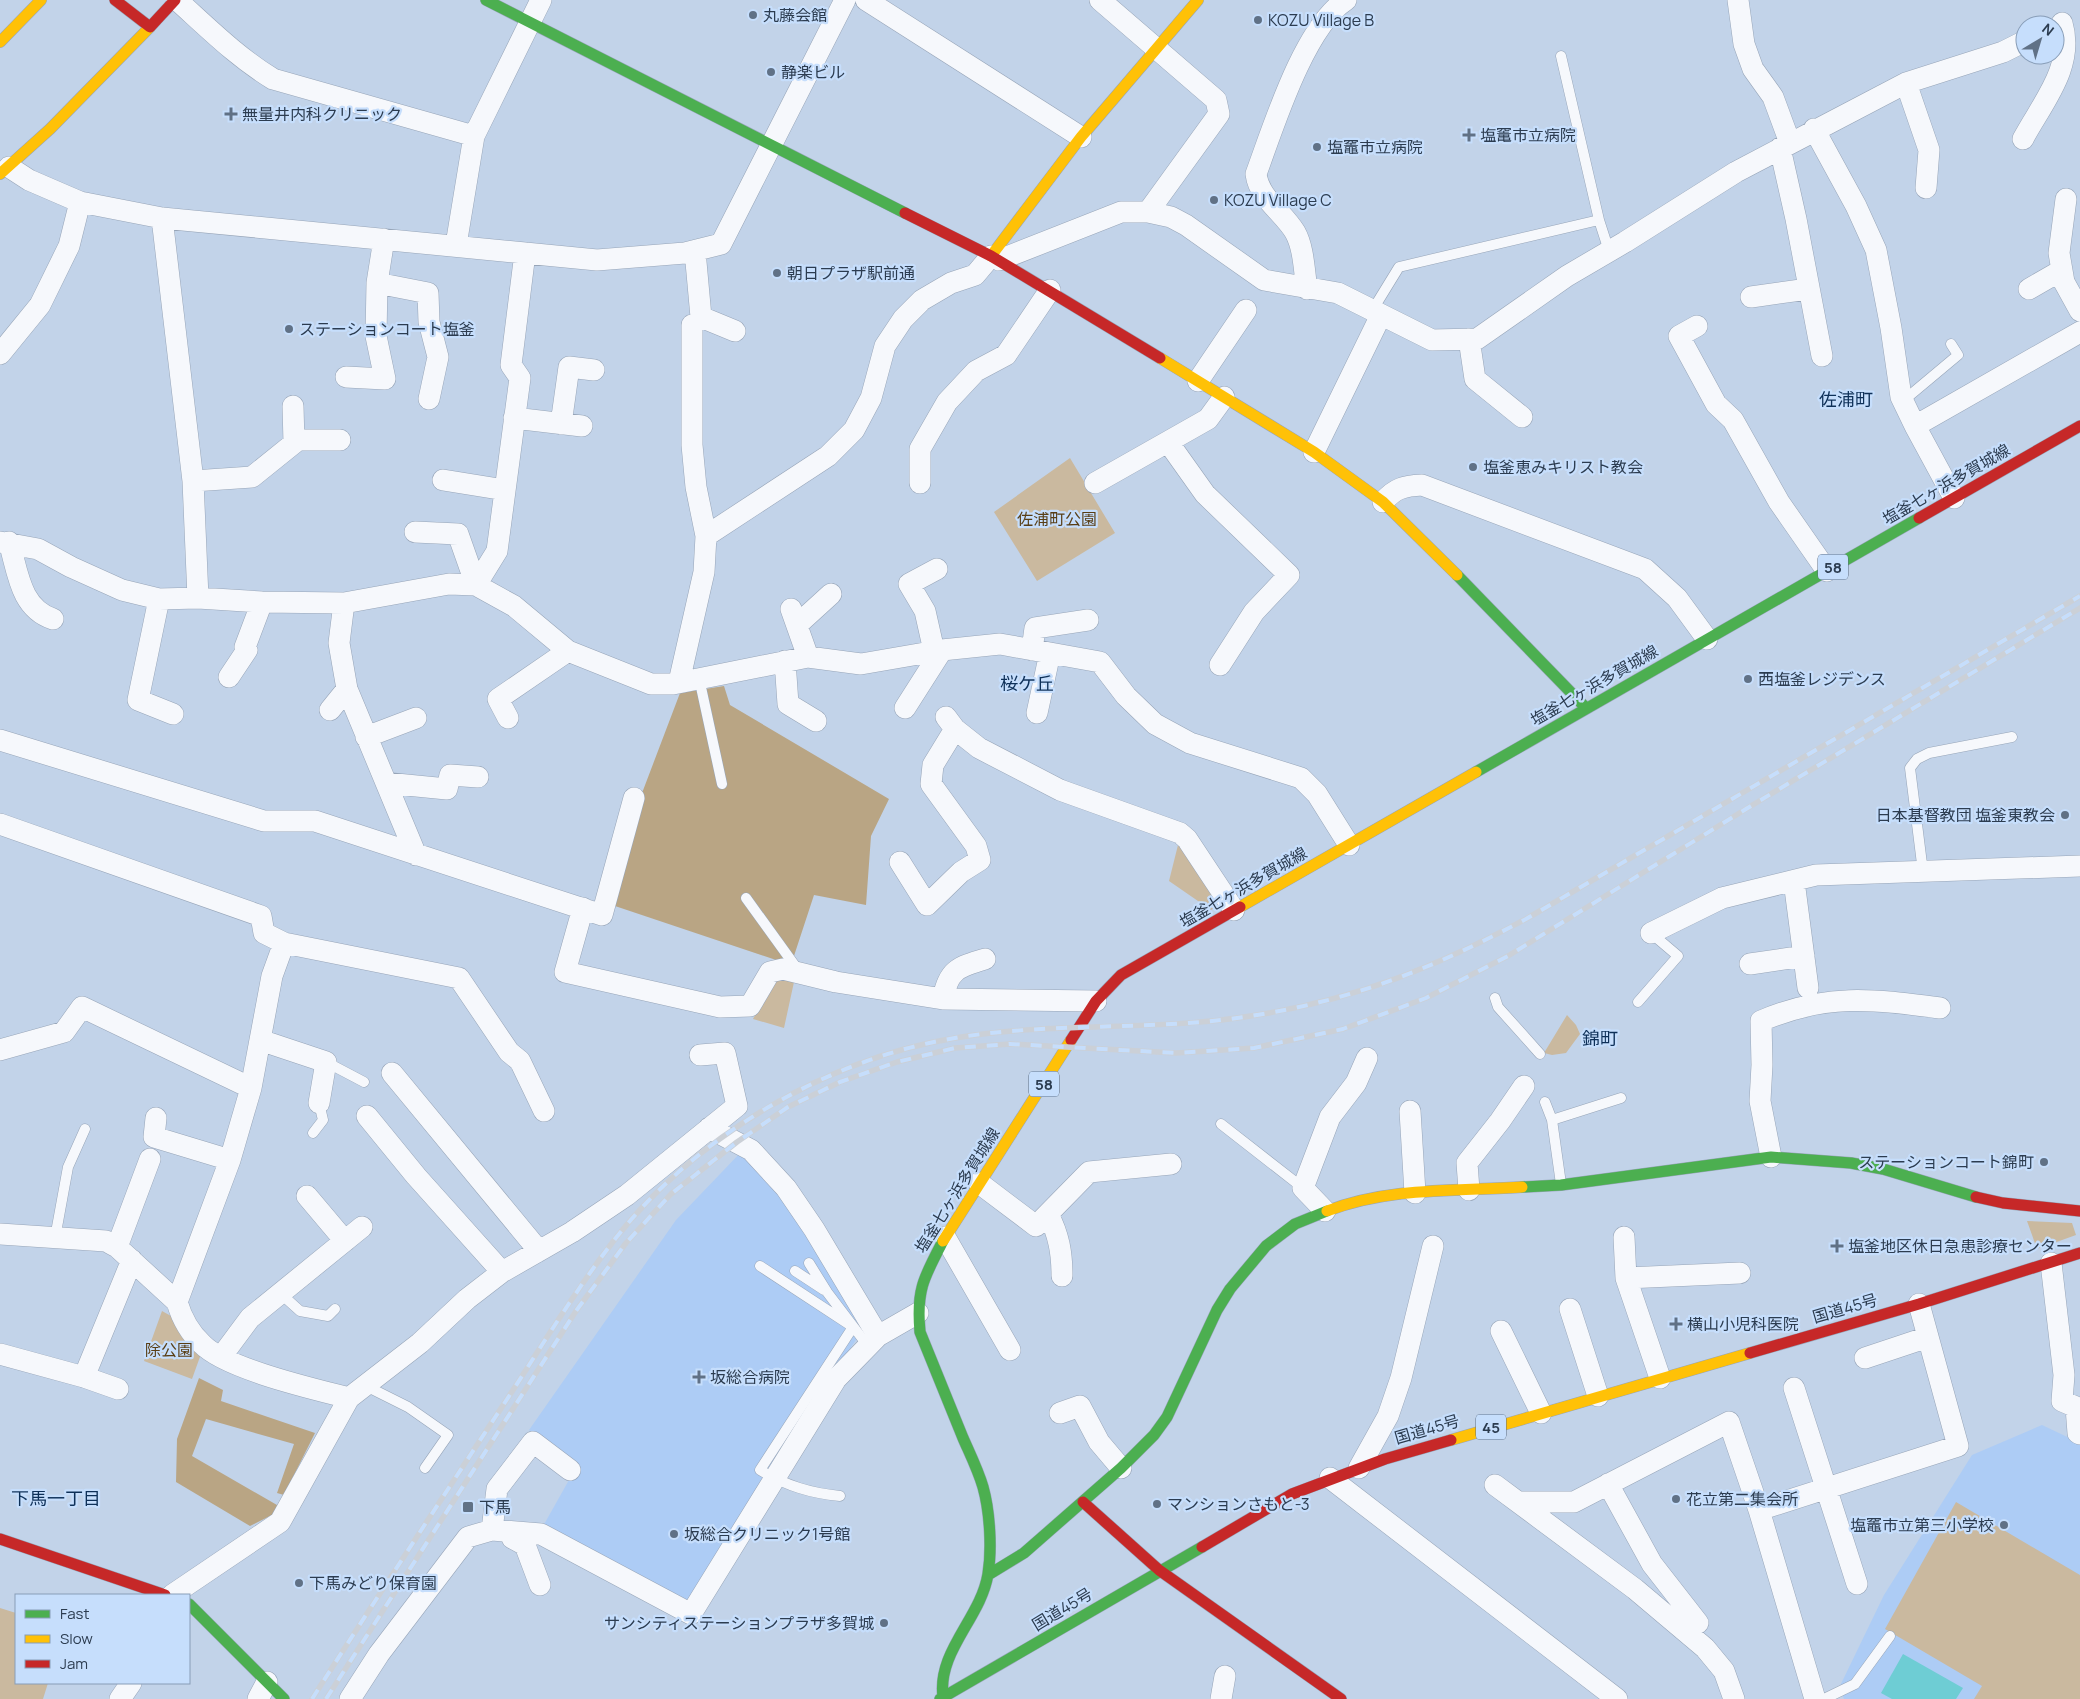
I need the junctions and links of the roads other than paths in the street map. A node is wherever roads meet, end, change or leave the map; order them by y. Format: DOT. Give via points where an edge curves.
graph roads {
  1 [pos="41,0"];
  2 [pos="115,0"];
  3 [pos="176,0"];
  4 [pos="486,0"];
  5 [pos="541,0"];
  6 [pos="845,0"];
  7 [pos="866,0"];
  8 [pos="1100,0"];
  9 [pos="1198,0"];
  10 [pos="1346,0"];
  11 [pos="1738,0"];
  12 [pos="530,22"];
  13 [pos="2066,22"];
  14 [pos="150,27"];
  15 [pos="0,42"];
  16 [pos="2015,46"];
  17 [pos="1156,49"];
  18 [pos="1562,56"];
  19 [pos="1906,83"];
  20 [pos="1814,129"];
  21 [pos="474,136"];
  22 [pos="1081,137"];
  23 [pos="2023,139"];
  24 [pos="1785,145"];
  25 [pos="772,146"];
  26 [pos="5,171"];
  27 [pos="1926,188"];
  28 [pos="2066,199"];
  29 [pos="80,202"];
  30 [pos="1148,212"];
  31 [pos="162,218"];
  32 [pos="1599,220"];
  33 [pos="384,239"];
  34 [pos="456,246"];
  35 [pos="695,251"];
  36 [pos="1609,251"];
  37 [pos="524,253"];
  38 [pos="995,258"];
  39 [pos="2062,270"];
  40 [pos="377,283"];
  41 [pos="1808,289"];
  42 [pos="2029,289"];
  43 [pos="1050,290"];
  44 [pos="1307,290"];
  45 [pos="1752,297"];
  46 [pos="1246,310"];
  47 [pos="2080,311"];
  48 [pos="1377,313"];
  49 [pos="692,325"];
  50 [pos="1697,326"];
  51 [pos="734,332"];
  52 [pos="2080,332"];
  53 [pos="1469,339"];
  54 [pos="1950,344"];
  55 [pos="0,354"];
  56 [pos="1822,356"];
  57 [pos="594,370"];
  58 [pos="346,377"];
  59 [pos="1198,380"];
  60 [pos="1224,397"];
  61 [pos="429,399"];
  62 [pos="1903,401"];
  63 [pos="293,406"];
  64 [pos="1522,417"];
  65 [pos="514,418"];
  66 [pos="562,424"];
  67 [pos="582,426"];
  68 [pos="1915,426"];
  69 [pos="2080,426"];
  70 [pos="340,440"];
  71 [pos="1168,442"];
  72 [pos="294,443"];
  73 [pos="1314,452"];
  74 [pos="193,480"];
  75 [pos="443,480"];
  76 [pos="920,483"];
  77 [pos="1095,484"];
  78 [pos="504,490"];
  79 [pos="1954,498"];
  80 [pos="1383,502"];
  81 [pos="414,532"];
  82 [pos="706,536"];
  83 [pos="4,542"];
  84 [pos="937,569"];
  85 [pos="1827,571"];
  86 [pos="476,585"];
  87 [pos="831,594"];
  88 [pos="198,598"];
  89 [pos="159,599"];
  90 [pos="262,602"];
  91 [pos="344,603"];
  92 [pos="53,619"];
  93 [pos="1088,620"];
  94 [pos="1707,639"];
  95 [pos="938,650"];
  96 [pos="568,651"];
  97 [pos="1041,652"];
  98 [pos="808,657"];
  99 [pos="785,661"];
  100 [pos="1220,664"];
  101 [pos="229,677"];
  102 [pos="689,680"];
  103 [pos="347,688"];
  104 [pos="905,708"];
  105 [pos="1586,708"];
  106 [pos="330,710"];
  107 [pos="1038,712"];
  108 [pos="173,714"];
  109 [pos="416,718"];
  110 [pos="508,718"];
  111 [pos="816,721"];
  112 [pos="366,736"];
  113 [pos="2012,737"];
  114 [pos="0,740"];
  115 [pos="478,778"];
  116 [pos="386,783"];
  117 [pos="722,784"];
  118 [pos="634,798"];
  119 [pos="0,824"];
  120 [pos="1349,845"];
  121 [pos="416,855"];
  122 [pos="900,862"];
  123 [pos="2080,866"];
  124 [pos="1923,872"];
  125 [pos="1794,881"];
  126 [pos="746,898"];
  127 [pos="583,908"];
  128 [pos="1234,910"];
  129 [pos="1651,933"];
  130 [pos="284,943"];
  131 [pos="1804,956"];
  132 [pos="985,959"];
  133 [pos="1750,964"];
  134 [pos="800,972"];
  135 [pos="1808,988"];
  136 [pos="1495,998"];
  137 [pos="943,999"];
  138 [pos="1096,1001"];
  139 [pos="1638,1002"];
  140 [pos="1940,1008"];
  141 [pos="260,1040"];
  142 [pos="0,1050"];
  143 [pos="1540,1054"];
  144 [pos="700,1055"];
  145 [pos="1367,1058"];
  146 [pos="326,1062"];
  147 [pos="392,1073"];
  148 [pos="364,1082"];
  149 [pos="1524,1086"];
  150 [pos="251,1088"];
  151 [pos="1621,1098"];
  152 [pos="1545,1102"];
  153 [pos="319,1103"];
  154 [pos="544,1111"];
  155 [pos="1410,1111"];
  156 [pos="367,1116"];
  157 [pos="156,1118"];
  158 [pos="1552,1120"];
  159 [pos="1221,1124"];
  160 [pos="709,1128"];
  161 [pos="85,1129"];
  162 [pos="313,1134"];
  163 [pos="1771,1157"];
  164 [pos="150,1159"];
  165 [pos="230,1160"];
  166 [pos="1171,1164"];
  167 [pos="979,1183"];
  168 [pos="1561,1185"];
  169 [pos="1303,1188"];
  170 [pos="1469,1190"];
  171 [pos="1415,1193"];
  172 [pos="307,1196"];
  173 [pos="1325,1211"];
  174 [pos="2080,1211"];
  175 [pos="1048,1214"];
  176 [pos="362,1227"];
  177 [pos="0,1234"];
  178 [pos="945,1237"];
  179 [pos="1624,1237"];
  180 [pos="55,1238"];
  181 [pos="344,1241"];
  182 [pos="1433,1246"];
  183 [pos="539,1251"];
  184 [pos="125,1253"];
  185 [pos="2080,1253"];
  186 [pos="809,1263"];
  187 [pos="2050,1263"];
  188 [pos="760,1266"];
  189 [pos="795,1271"];
  190 [pos="502,1272"];
  191 [pos="1740,1273"];
  192 [pos="1062,1276"];
  193 [pos="1626,1278"];
  194 [pos="827,1292"];
  195 [pos="280,1293"];
  196 [pos="177,1302"];
  197 [pos="1919,1304"];
  198 [pos="1570,1309"];
  199 [pos="335,1310"];
  200 [pos="918,1313"];
  201 [pos="853,1327"];
  202 [pos="1501,1331"];
  203 [pos="1928,1337"];
  204 [pos="873,1341"];
  205 [pos="1010,1350"];
  206 [pos="0,1354"];
  207 [pos="221,1356"];
  208 [pos="1864,1358"];
  209 [pos="84,1377"];
  210 [pos="1660,1378"];
  211 [pos="1794,1388"];
  212 [pos="118,1389"];
  213 [pos="357,1392"];
  214 [pos="1598,1396"];
  215 [pos="1542,1413"];
  216 [pos="1060,1414"];
  217 [pos="2080,1434"];
  218 [pos="425,1468"];
  219 [pos="1121,1468"];
  220 [pos="1359,1468"];
  221 [pos="570,1470"];
  222 [pos="1330,1478"];
  223 [pos="773,1482"];
  224 [pos="1608,1484"];
  225 [pos="1495,1485"];
  226 [pos="1826,1488"];
  227 [pos="840,1496"];
  228 [pos="1083,1502"];
  229 [pos="1518,1502"];
  230 [pos="1759,1510"];
  231 [pos="494,1532"];
  232 [pos="0,1539"];
  233 [pos="1159,1570"];
  234 [pos="988,1575"];
  235 [pos="540,1584"];
  236 [pos="1857,1584"];
  237 [pos="162,1594"];
  238 [pos="173,1594"];
  239 [pos="190,1605"];
  240 [pos="1890,1636"];
  241 [pos="1713,1657"];
  242 [pos="1225,1676"];
  243 [pos="130,1684"];
  244 [pos="263,1691"];
  245 [pos="942,1698"];
  246 [pos="120,1699"];
  247 [pos="284,1699"];
  248 [pos="350,1699"];
  249 [pos="1221,1699"];
  250 [pos="1341,1699"];
  251 [pos="1616,1699"];
  252 [pos="1734,1699"];
  253 [pos="1816,1699"];
  254 [pos="1824,1699"];
  1 -- 15 [label="main road"];
  2 -- 14 [label="main road"];
  3 -- 14 [label="main road"];
  3 -- 21 [label="street" via="225,44 273,79"];
  4 -- 12 [label="main road"];
  5 -- 12 [label="street"];
  6 -- 25 [label="street"];
  7 -- 22 [label="street"];
  8 -- 17 [label="street"];
  9 -- 17 [label="main road"];
  10 -- 44 [label="street" via="1322,26 1287,88 1256,174 1258,186 1295,232"];
  11 -- 24 [label="street" via="1744,44 1753,69 1773,98"];
  12 -- 21 [label="street"];
  12 -- 25 [label="main road"];
  13 -- 23 [label="street" via="2067,39 2055,87"];
  14 -- 26 [label="main road"];
  16 -- 19 [label="street"];
  17 -- 22 [label="main road"];
  17 -- 30 [label="street" via="1216,100 1219,114"];
  18 -- 32 [label="lane"];
  19 -- 20 [label="street"];
  19 -- 27 [label="street" via="1930,150"];
  20 -- 24 [label="street"];
  20 -- 62 [label="street" via="1876,250"];
  21 -- 34 [label="street"];
  22 -- 38 [label="main road"];
  24 -- 36 [label="street"];
  24 -- 41 [label="street"];
  25 -- 35 [label="street" via="720,244"];
  25 -- 38 [label="main road"];
  26 -- 29 [label="street"];
  28 -- 39 [label="street" via="2059,253"];
  29 -- 31 [label="street"];
  29 -- 55 [label="street" via="69,246 40,305"];
  30 -- 38 [label="street" via="1121,212"];
  30 -- 44 [label="street" via="1171,217 1186,225 1264,280"];
  31 -- 33 [label="street"];
  31 -- 74 [label="street"];
  32 -- 36 [label="lane"];
  32 -- 48 [label="lane" via="1399,267"];
  33 -- 34 [label="street"];
  33 -- 40 [label="street"];
  34 -- 37 [label="street"];
  35 -- 37 [label="street" via="597,260"];
  35 -- 51 [label="street" via="701,317"];
  36 -- 53 [label="street" via="1477,339"];
  37 -- 65 [label="street" via="511,365 520,378"];
  38 -- 43 [label="main road"];
  38 -- 82 [label="street" via="975,274 922,300 903,319 885,346 871,398 854,430 828,456"];
  39 -- 42 [label="street"];
  39 -- 47 [label="street" via="2064,282"];
  40 -- 58 [label="street" via="376,336 385,379"];
  40 -- 61 [label="street" via="428,293 429,322 438,357"];
  41 -- 45 [label="street"];
  41 -- 56 [label="street"];
  43 -- 59 [label="main road"];
  43 -- 76 [label="street" via="1006,355 976,371 947,402 920,449"];
  44 -- 48 [label="street" via="1338,293"];
  46 -- 59 [label="street"];
  48 -- 53 [label="street" via="1432,340"];
  48 -- 73 [label="street"];
  49 -- 82 [label="street" via="692,445"];
  50 -- 85 [label="street" via="1679,336 1716,404 1733,420 1779,502"];
  52 -- 68 [label="street"];
  53 -- 64 [label="street" via="1474,379"];
  54 -- 62 [label="lane" via="1958,355"];
  57 -- 66 [label="street" via="569,366"];
  59 -- 60 [label="main road"];
  60 -- 71 [label="street" via="1208,419"];
  60 -- 73 [label="main road"];
  62 -- 68 [label="street"];
  63 -- 72 [label="street"];
  65 -- 66 [label="street"];
  65 -- 78 [label="street"];
  66 -- 67 [label="street"];
  68 -- 79 [label="street"];
  69 -- 79 [label="main road, 塩釜七ヶ浜多賀城線 / 58"];
  70 -- 72 [label="street" via="298,440"];
  71 -- 77 [label="street"];
  71 -- 100 [label="street" via="1205,494 1289,575 1254,612"];
  72 -- 74 [label="street" via="252,477"];
  73 -- 80 [label="main road"];
  74 -- 88 [label="street"];
  75 -- 78 [label="street"];
  78 -- 86 [label="street" via="497,551"];
  79 -- 85 [label="main road, 塩釜七ヶ浜多賀城線 / 58"];
  80 -- 94 [label="street" via="1404,486 1422,485 1645,569 1677,598"];
  80 -- 105 [label="main road"];
  81 -- 86 [label="street" via="458,534"];
  82 -- 102 [label="street"];
  83 -- 89 [label="street" via="38,549 122,590"];
  83 -- 92 [label="street" via="32,608"];
  84 -- 95 [label="street" via="909,584 925,611"];
  85 -- 94 [label="main road, 塩釜七ヶ浜多賀城線 / 58"];
  86 -- 91 [label="street" via="449,584"];
  86 -- 96 [label="street" via="514,606"];
  87 -- 98 [label="street" via="794,617"];
  88 -- 89 [label="street"];
  88 -- 90 [label="street"];
  89 -- 108 [label="street" via="138,700"];
  90 -- 91 [label="street"];
  90 -- 101 [label="street" via="244,647 247,650"];
  91 -- 103 [label="street" via="339,643"];
  93 -- 97 [label="street" via="1035,628"];
  94 -- 105 [label="main road, 塩釜七ヶ浜多賀城線 / 58"];
  95 -- 97 [label="street" via="1000,644"];
  95 -- 98 [label="street" via="862,664"];
  95 -- 104 [label="street"];
  96 -- 102 [label="street" via="651,684"];
  96 -- 110 [label="street" via="498,699"];
  97 -- 107 [label="street"];
  97 -- 120 [label="street" via="1100,662 1126,696 1155,724 1190,743 1301,778 1317,794"];
  98 -- 99 [label="street"];
  99 -- 102 [label="street"];
  99 -- 111 [label="street" via="788,704"];
  102 -- 117 [label="lane"];
  103 -- 106 [label="street"];
  103 -- 112 [label="street"];
  105 -- 120 [label="main road, 塩釜七ヶ浜多賀城線 / 58"];
  109 -- 112 [label="street"];
  112 -- 116 [label="street"];
  113 -- 124 [label="lane" via="1929,753 1917,759 1910,768"];
  114 -- 121 [label="street" via="264,821 315,820"];
  115 -- 116 [label="street" via="450,775 447,789"];
  116 -- 121 [label="street"];
  118 -- 127 [label="street" via="602,915"];
  119 -- 130 [label="street" via="261,916 264,933"];
  120 -- 128 [label="main road, 塩釜七ヶ浜多賀城線 / 58"];
  121 -- 127 [label="street"];
  122 -- 128 [label="street" via="927,905 961,872 980,860 976,846 932,784 934,765 950,723 979,748 1060,790 1180,833"];
  123 -- 124 [label="street"];
  124 -- 125 [label="street" via="1816,875"];
  125 -- 129 [label="street" via="1722,898"];
  125 -- 131 [label="street"];
  126 -- 134 [label="lane"];
  127 -- 134 [label="street" via="565,972 720,1007 739,1008 750,1006 770,972 783,969"];
  128 -- 138 [label="main road, 塩釜七ヶ浜多賀城線 / 58" via="1121,974"];
  129 -- 139 [label="lane" via="1678,956"];
  130 -- 141 [label="street" via="272,976"];
  130 -- 154 [label="street" via="459,978 508,1052 520,1061"];
  131 -- 133 [label="street"];
  131 -- 135 [label="street"];
  132 -- 137 [label="street" via="964,966 946,980"];
  134 -- 137 [label="street" via="836,982"];
  136 -- 143 [label="lane" via="1498,1007"];
  137 -- 138 [label="street"];
  138 -- 167 [label="main road, 塩釜七ヶ浜多賀城線 / 58"];
  140 -- 163 [label="street" via="1876,999 1836,1000 1788,1009 1761,1021 1760,1101"];
  141 -- 146 [label="street"];
  141 -- 150 [label="street"];
  142 -- 150 [label="street" via="64,1032 74,1003"];
  144 -- 160 [label="street" via="725,1053 737,1106"];
  145 -- 169 [label="street" via="1356,1083 1330,1117"];
  146 -- 148 [label="lane"];
  146 -- 153 [label="street"];
  147 -- 183 [label="street"];
  149 -- 170 [label="street" via="1467,1162"];
  150 -- 165 [label="street"];
  151 -- 158 [label="lane"];
  152 -- 158 [label="lane"];
  153 -- 162 [label="lane" via="323,1120"];
  155 -- 171 [label="street"];
  156 -- 190 [label="street"];
  157 -- 165 [label="street" via="154,1136"];
  158 -- 168 [label="lane"];
  159 -- 169 [label="lane"];
  160 -- 183 [label="street" via="627,1195"];
  160 -- 204 [label="street" via="751,1150 786,1188 814,1229"];
  161 -- 180 [label="lane" via="68,1167"];
  163 -- 168 [label="main road"];
  163 -- 174 [label="main road" via="1882,1169 2004,1203"];
  164 -- 184 [label="street"];
  165 -- 196 [label="street"];
  166 -- 175 [label="street" via="1089,1172"];
  167 -- 175 [label="street" via="1036,1226"];
  167 -- 178 [label="main road, 塩釜七ヶ浜多賀城線 / 58"];
  168 -- 170 [label="main road"];
  169 -- 173 [label="street"];
  170 -- 171 [label="main road"];
  171 -- 173 [label="main road" via="1345,1204"];
  172 -- 181 [label="street"];
  173 -- 219 [label="main road" via="1295,1224 1266,1246 1230,1289 1167,1417"];
  175 -- 192 [label="street" via="1061,1249"];
  176 -- 181 [label="street"];
  177 -- 180 [label="street"];
  178 -- 200 [label="main road, 塩釜七ヶ浜多賀城線 / 58" via="922,1281"];
  178 -- 205 [label="street"];
  179 -- 193 [label="street"];
  180 -- 184 [label="street" via="106,1240"];
  181 -- 195 [label="street"];
  182 -- 220 [label="street" via="1401,1378 1388,1416"];
  183 -- 190 [label="street"];
  184 -- 196 [label="street"];
  184 -- 209 [label="street"];
  185 -- 187 [label="main road, 国道45号 / 45"];
  186 -- 194 [label="lane"];
  187 -- 197 [label="main road, 国道45号 / 45"];
  187 -- 217 [label="street" via="2064,1375 2062,1402 2076,1407"];
  188 -- 201 [label="lane"];
  189 -- 194 [label="lane"];
  190 -- 213 [label="street" via="467,1299 420,1344"];
  191 -- 193 [label="street"];
  193 -- 210 [label="street"];
  194 -- 201 [label="lane"];
  195 -- 199 [label="lane" via="300,1311 328,1316"];
  195 -- 207 [label="street" via="250,1318"];
  196 -- 207 [label="street" via="183,1321 203,1346"];
  197 -- 203 [label="street"];
  197 -- 210 [label="main road, 国道45号 / 45"];
  198 -- 214 [label="street"];
  200 -- 204 [label="street"];
  200 -- 234 [label="main road, 塩釜七ヶ浜多賀城線 / 58" via="920,1332 983,1487 989,1518"];
  201 -- 204 [label="lane"];
  201 -- 223 [label="lane" via="760,1470"];
  202 -- 215 [label="street"];
  203 -- 208 [label="street"];
  203 -- 226 [label="street" via="1958,1446"];
  204 -- 223 [label="street" via="836,1379"];
  206 -- 209 [label="street"];
  207 -- 213 [label="street" via="255,1371"];
  209 -- 212 [label="street"];
  210 -- 214 [label="main road, 国道45号 / 45"];
  211 -- 226 [label="street"];
  213 -- 218 [label="lane" via="408,1407 448,1436"];
  213 -- 238 [label="street" via="280,1522"];
  214 -- 215 [label="main road, 国道45号 / 45"];
  215 -- 220 [label="main road, 国道45号 / 45"];
  216 -- 219 [label="street" via="1080,1406 1099,1442"];
  219 -- 228 [label="main road"];
  220 -- 222 [label="main road, 国道45号 / 45"];
  221 -- 231 [label="street" via="533,1442 497,1488"];
  222 -- 233 [label="main road, 国道45号 / 45" via="1292,1494"];
  222 -- 251 [label="street"];
  223 -- 227 [label="lane" via="812,1493"];
  223 -- 231 [label="street" via="691,1614 541,1534"];
  224 -- 229 [label="street" via="1574,1502"];
  224 -- 230 [label="street" via="1729,1422"];
  224 -- 241 [label="street" via="1652,1564 1719,1649"];
  225 -- 229 [label="street"];
  226 -- 230 [label="street"];
  226 -- 236 [label="street"];
  228 -- 233 [label="main road"];
  228 -- 234 [label="main road" via="1024,1553"];
  229 -- 241 [label="street" via="1635,1589"];
  230 -- 253 [label="street"];
  231 -- 235 [label="street" via="525,1545"];
  231 -- 248 [label="street" via="468,1537"];
  232 -- 237 [label="main road"];
  233 -- 245 [label="main road, 国道45号 / 45"];
  233 -- 250 [label="main road"];
  234 -- 245 [label="main road, 塩釜七ヶ浜多賀城線 / 58" via="975,1611 944,1671"];
  239 -- 244 [label="main road"];
  240 -- 254 [label="lane" via="1856,1684"];
  241 -- 252 [label="street" via="1724,1671"];
  242 -- 249 [label="street"];
  243 -- 246 [label="street"];
  244 -- 247 [label="main road"];
}
